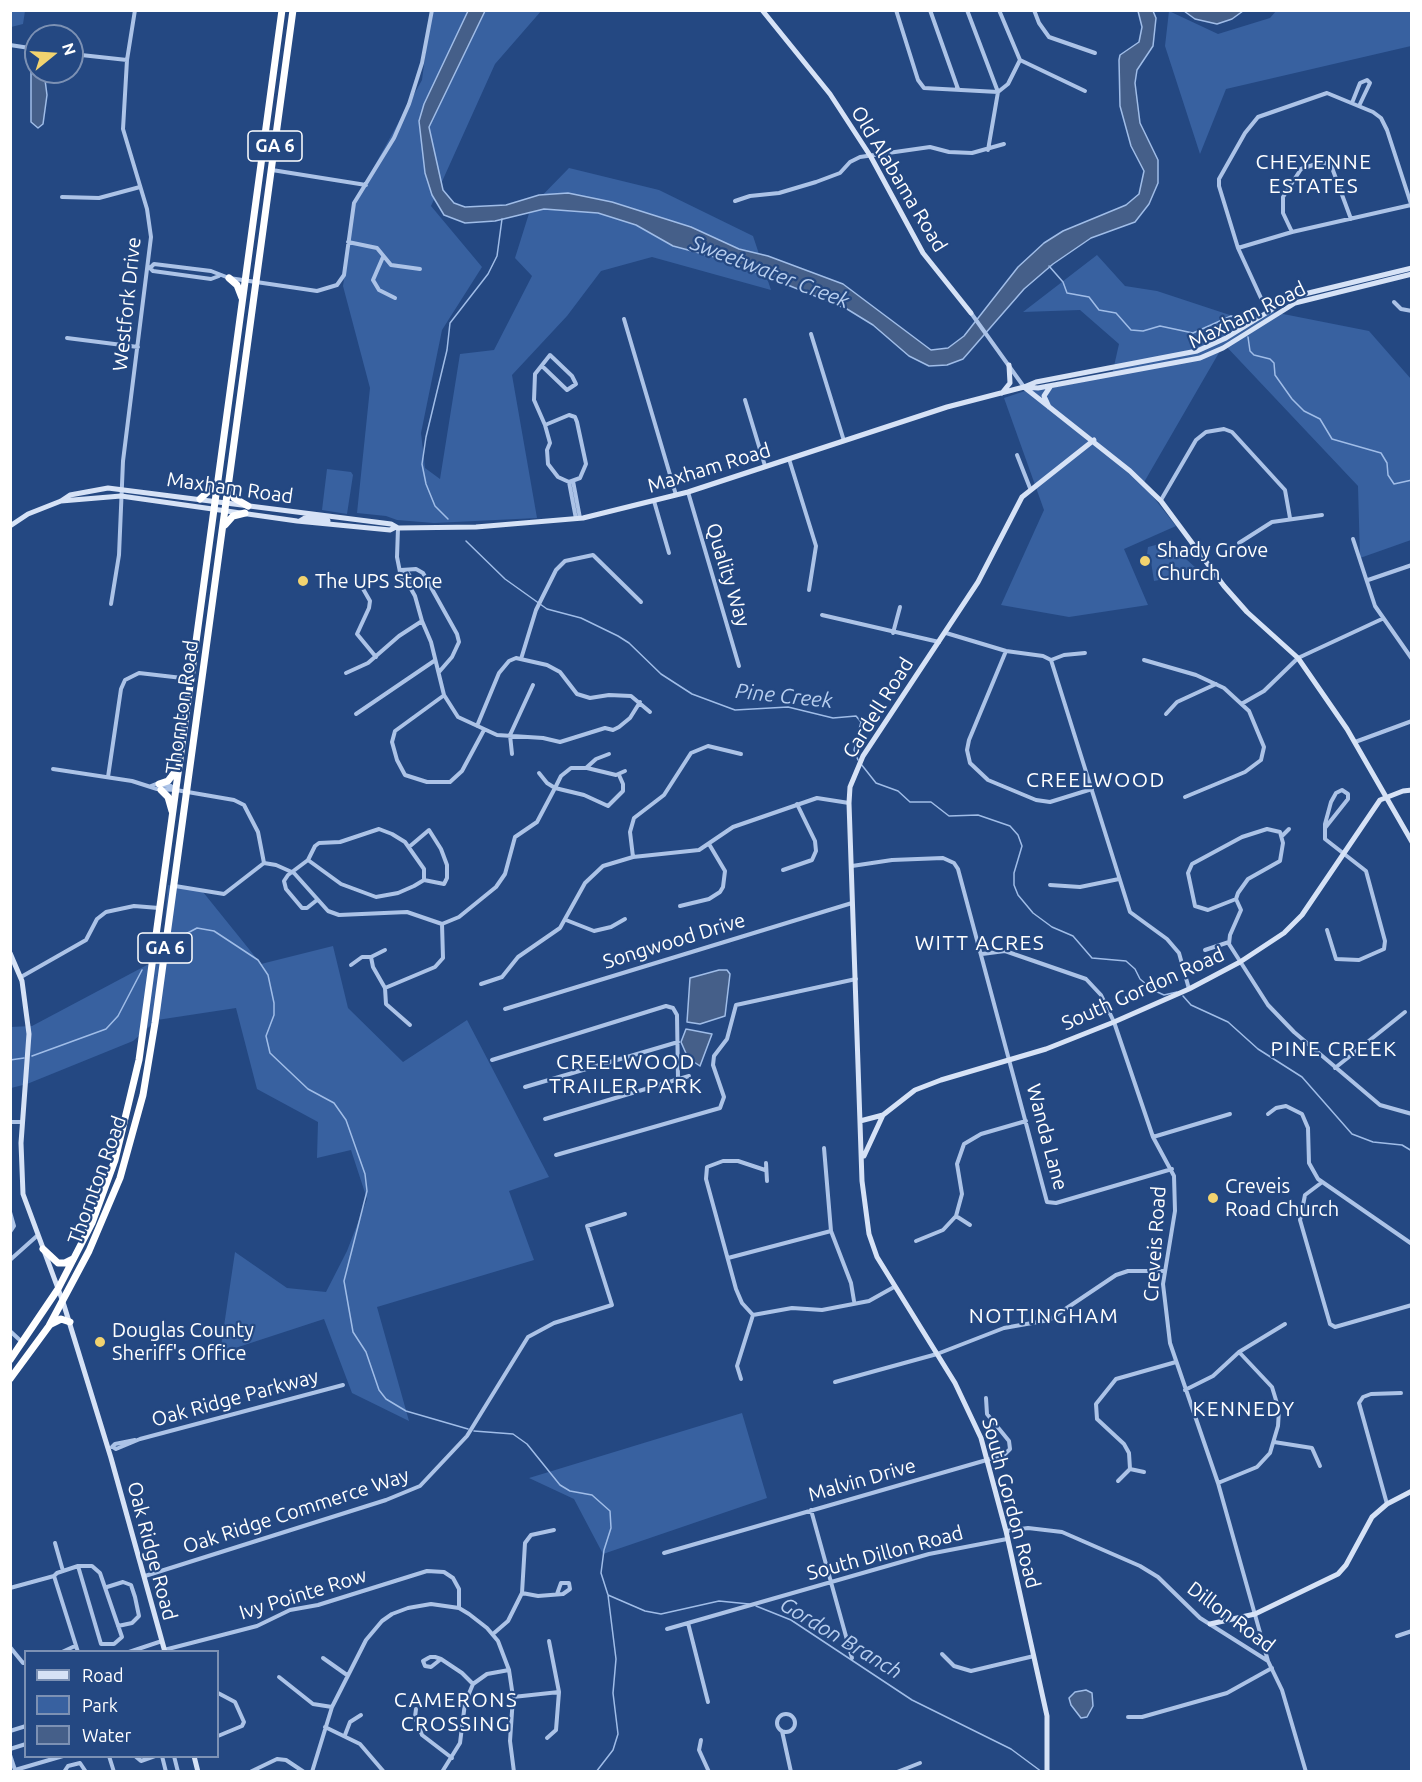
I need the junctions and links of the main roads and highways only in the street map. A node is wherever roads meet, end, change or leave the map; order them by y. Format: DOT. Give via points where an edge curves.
graph roads {
  1 [pos="282,10"];
  2 [pos="293,10"];
  3 [pos="229,278"];
  4 [pos="243,300"];
  5 [pos="230,479"];
  6 [pos="218,483"];
  7 [pos="200,499"];
  8 [pos="223,530"];
  9 [pos="181,758"];
  10 [pos="173,818"];
  11 [pos="43,1249"];
  12 [pos="76,1257"];
  13 [pos="70,1323"];
  14 [pos="49,1326"];
  15 [pos="10,1360"];
  16 [pos="10,1378"];
  1 -- 4 [label="highway, Thornton Road / GA 6"];
  2 -- 5 [label="highway, Thornton Road / GA 6"];
  3 -- 4 [label="highway"];
  4 -- 6 [label="highway, Thornton Road / GA 6"];
  5 -- 8 [label="highway, Thornton Road / GA 6"];
  5 -- 8 [label="highway" via="234,498 246,509 230,518"];
  6 -- 7 [label="highway"];
  6 -- 9 [label="highway, Thornton Road / GA 6"];
  8 -- 14 [label="highway, Thornton Road / GA 6" via="155,1023 134,1134 99,1229"];
  9 -- 10 [label="highway, Thornton Road / GA 6"];
  9 -- 10 [label="highway" via="171,778 157,786 168,797"];
  10 -- 12 [label="highway, Thornton Road / GA 6" via="130,1102 115,1160"];
  11 -- 12 [label="highway" via="58,1263 68,1263"];
  12 -- 15 [label="highway, Thornton Road / GA 6"];
  13 -- 14 [label="highway" via="61,1320"];
  14 -- 16 [label="highway, Thornton Road / GA 6"];
}
